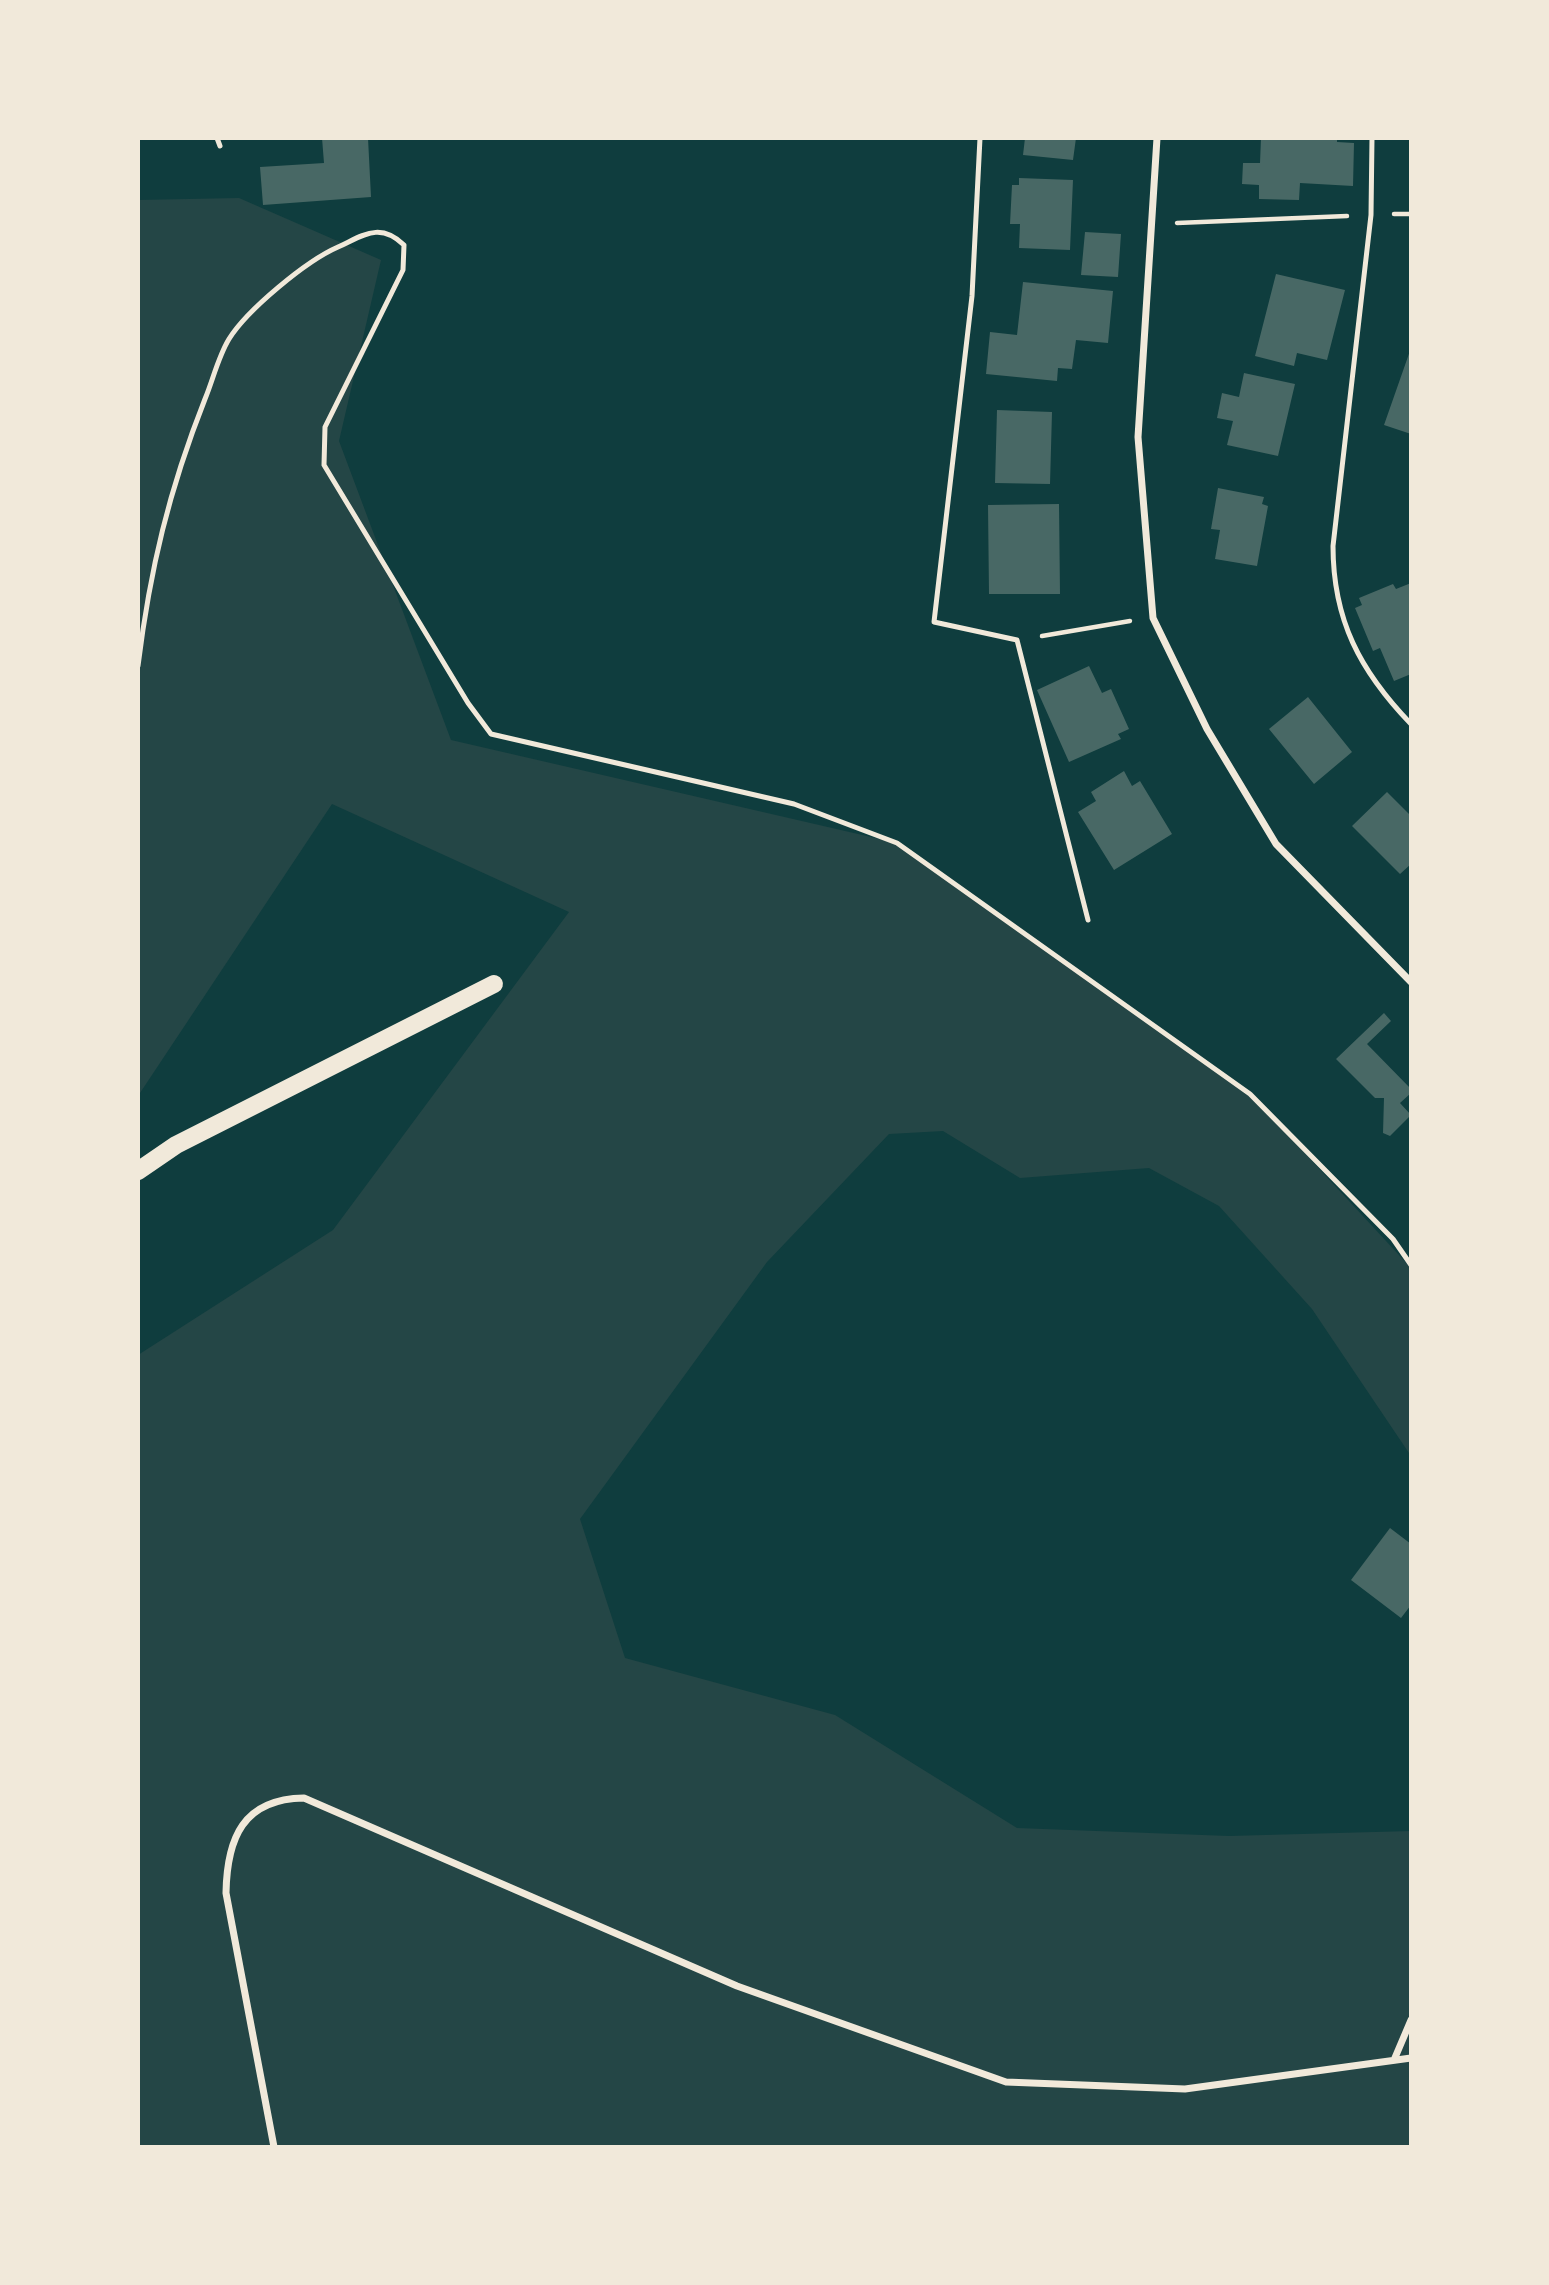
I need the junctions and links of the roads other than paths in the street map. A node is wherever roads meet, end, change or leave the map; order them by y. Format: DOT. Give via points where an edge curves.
graph roads {
  1 [pos="217,138"];
  2 [pos="980,138"];
  3 [pos="1157,138"];
  4 [pos="1372,138"];
  5 [pos="220,146"];
  6 [pos="138,666"];
  7 [pos="1411,724"];
  8 [pos="1088,920"];
  9 [pos="1411,982"];
  10 [pos="494,984"];
  11 [pos="138,1171"];
  12 [pos="1411,1265"];
  13 [pos="1411,2021"];
  14 [pos="1411,2058"];
  15 [pos="1394,2060"];
  16 [pos="274,2147"];
  1 -- 5 [label="lane"];
  2 -- 8 [label="lane" via="972,296 934,622 1017,640"];
  3 -- 9 [label="street" via="1138,438 1153,618 1207,729 1276,844"];
  4 -- 7 [label="lane" via="1371,215 1332,583 1343,623 1363,666"];
  6 -- 12 [label="lane" via="148,586 178,466 229,340 260,303 328,251 371,232 392,233 404,245 403,270 326,427 324,465 491,734 794,804 897,843 1251,1094 1393,1239"];
  10 -- 11 [label="main road" via="176,1145"];
  13 -- 15 [label="street"];
  14 -- 15 [label="street"];
  15 -- 16 [label="street" via="1185,2089 1006,2082 737,1986 304,1798 283,1798 260,1807 239,1830 226,1858 226,1893"];
}
